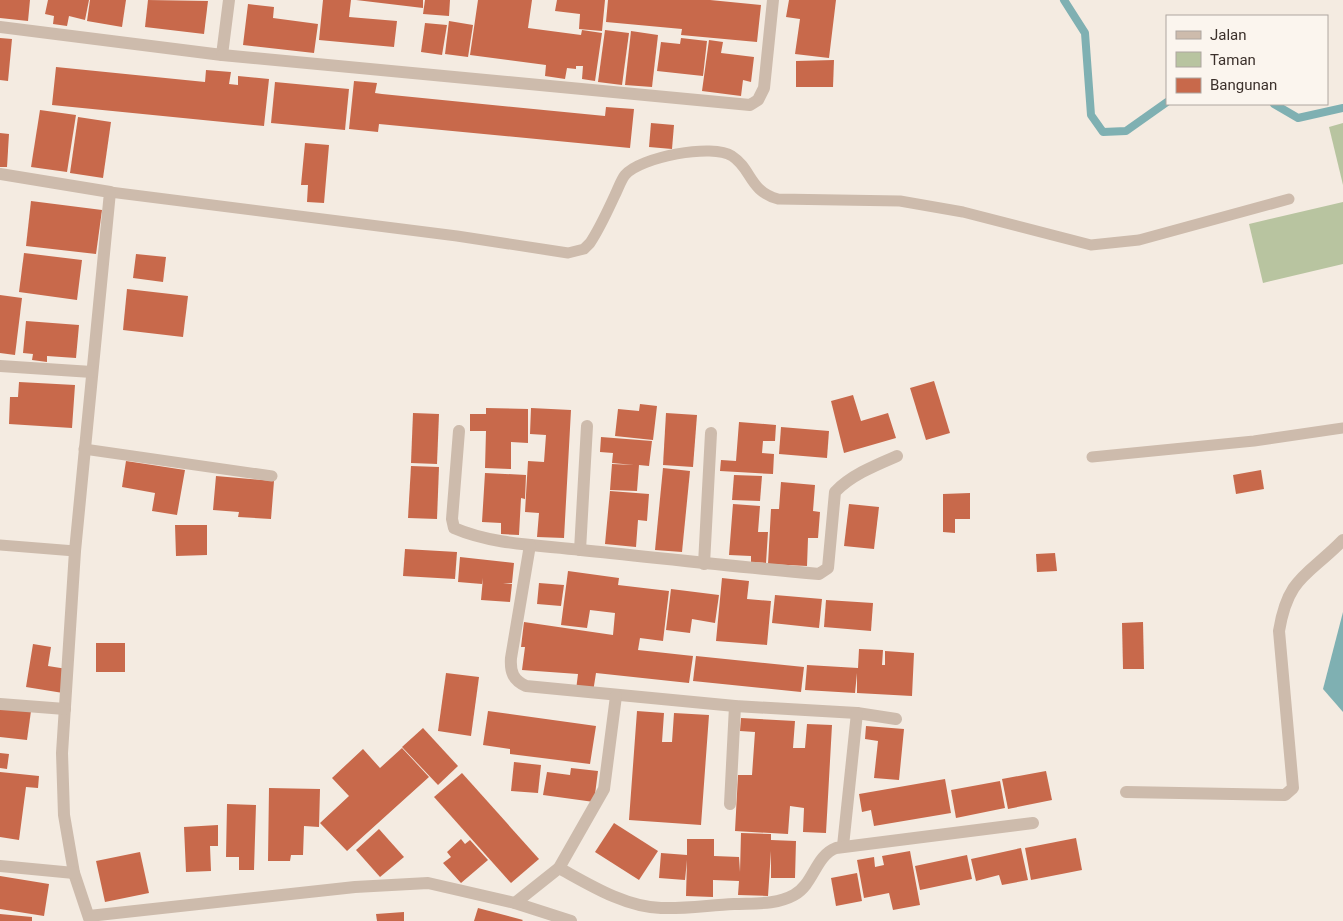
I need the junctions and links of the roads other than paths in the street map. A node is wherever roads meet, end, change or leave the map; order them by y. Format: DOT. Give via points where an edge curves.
graph roads {
  1 [pos="229,0"];
  2 [pos="773,0"];
  3 [pos="0,27"];
  4 [pos="222,55"];
  5 [pos="0,174"];
  6 [pos="110,192"];
  7 [pos="1289,199"];
  8 [pos="0,366"];
  9 [pos="92,372"];
  10 [pos="587,426"];
  11 [pos="1343,428"];
  12 [pos="459,431"];
  13 [pos="711,433"];
  14 [pos="84,449"];
  15 [pos="897,456"];
  16 [pos="1092,457"];
  17 [pos="272,476"];
  18 [pos="1343,540"];
  19 [pos="0,545"];
  20 [pos="530,545"];
  21 [pos="580,550"];
  22 [pos="75,552"];
  23 [pos="704,564"];
  24 [pos="616,696"];
  25 [pos="0,704"];
  26 [pos="736,706"];
  27 [pos="65,709"];
  28 [pos="858,713"];
  29 [pos="896,719"];
  30 [pos="1126,792"];
  31 [pos="730,804"];
  32 [pos="1033,823"];
  33 [pos="843,846"];
  34 [pos="0,866"];
  35 [pos="559,868"];
  36 [pos="74,873"];
  37 [pos="516,903"];
  38 [pos="89,919"];
  39 [pos="572,921"];
  1 -- 4 [label="street"];
  2 -- 4 [label="street" via="764,88 758,100 750,105"];
  3 -- 4 [label="street"];
  5 -- 6 [label="street"];
  6 -- 7 [label="lane" via="568,253 584,249 590,243 625,175 640,164 698,152 717,151 732,156 765,195 778,199 900,201 963,212 1091,245 1139,240"];
  6 -- 9 [label="street"];
  8 -- 9 [label="street"];
  9 -- 14 [label="street"];
  10 -- 21 [label="street"];
  11 -- 16 [label="lane" via="1254,441"];
  12 -- 20 [label="street" via="452,510 454,528"];
  13 -- 23 [label="street"];
  14 -- 17 [label="lane"];
  14 -- 22 [label="street"];
  15 -- 23 [label="street" via="842,484 835,492 825,572"];
  18 -- 30 [label="street" via="1298,579 1283,610 1279,631 1293,788 1290,792 1285,795"];
  19 -- 22 [label="lane"];
  20 -- 21 [label="street"];
  20 -- 24 [label="street" via="511,650 513,676 526,686"];
  21 -- 23 [label="street"];
  22 -- 27 [label="street"];
  24 -- 26 [label="street"];
  24 -- 35 [label="street" via="604,789"];
  25 -- 27 [label="street"];
  26 -- 28 [label="street"];
  26 -- 31 [label="street"];
  27 -- 36 [label="street" via="62,753 64,815"];
  28 -- 29 [label="street"];
  28 -- 33 [label="street"];
  32 -- 33 [label="street"];
  33 -- 35 [label="street" via="828,852 796,894 774,902 661,908 602,891"];
  34 -- 36 [label="street"];
  35 -- 37 [label="street"];
  36 -- 38 [label="street"];
  37 -- 38 [label="street" via="428,883 394,883"];
  37 -- 39 [label="street"];
}
